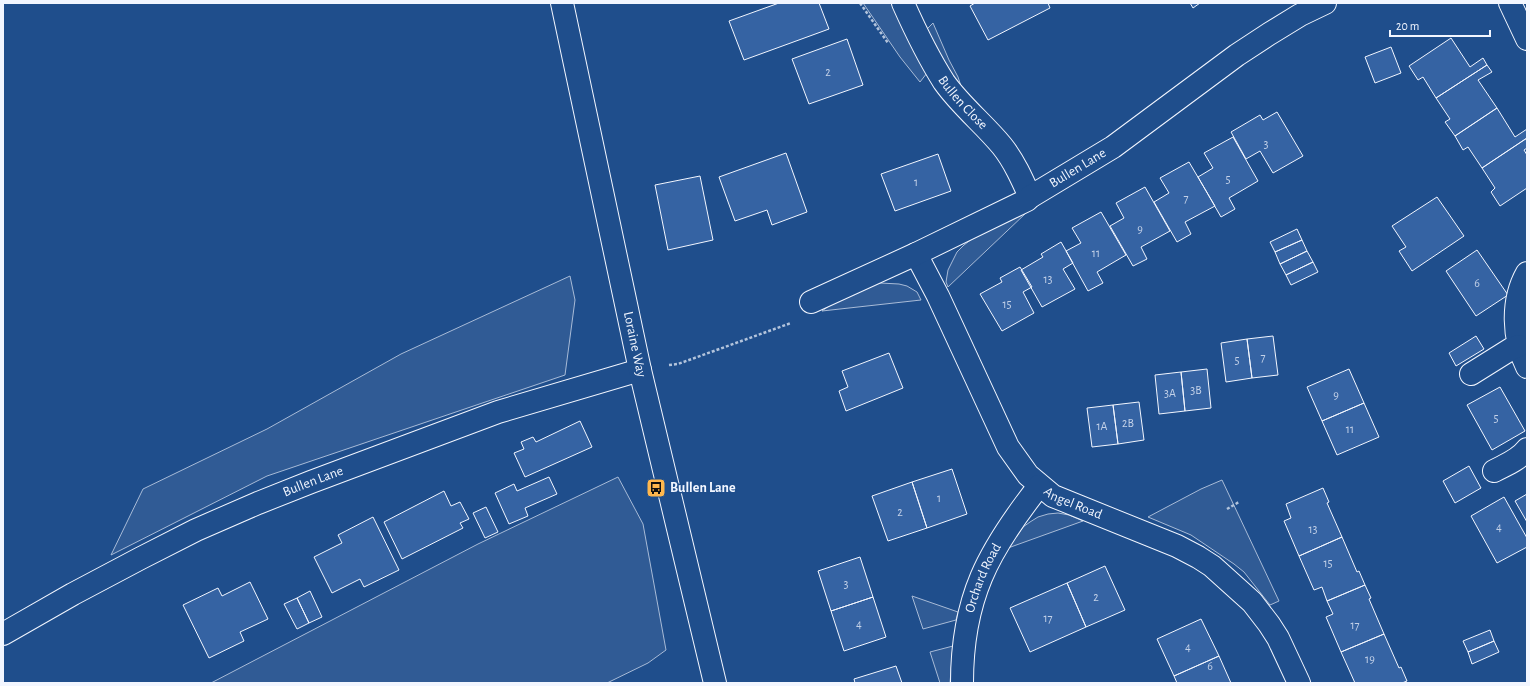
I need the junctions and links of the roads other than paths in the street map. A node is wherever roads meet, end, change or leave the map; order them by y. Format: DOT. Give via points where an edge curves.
graph roads {
  1 [pos="562,3"];
  2 [pos="903,3"];
  3 [pos="1325,3"];
  4 [pos="1510,3"];
  5 [pos="1527,39"];
  6 [pos="1030,197"];
  7 [pos="916,254"];
  8 [pos="1527,273"];
  9 [pos="811,302"];
  10 [pos="1518,346"];
  11 [pos="1527,367"];
  12 [pos="640,370"];
  13 [pos="1471,374"];
  14 [pos="1527,449"];
  15 [pos="1494,471"];
  16 [pos="1039,486"];
  17 [pos="3,634"];
  18 [pos="715,683"];
  19 [pos="962,683"];
  20 [pos="1299,683"];
  1 -- 12 [label="street, Loraine Way"];
  2 -- 6 [label="street, Bullen Close" via="944,82 1002,147"];
  3 -- 6 [label="street, Bullen Lane" via="1269,34 1113,147"];
  4 -- 5 [label="street"];
  6 -- 7 [label="street, Bullen Lane"];
  7 -- 9 [label="street, Bullen Lane"];
  7 -- 16 [label="street, Angel Road" via="1008,447"];
  8 -- 10 [label="street" via="1520,288 1517,308"];
  10 -- 11 [label="street"];
  10 -- 13 [label="street"];
  12 -- 17 [label="street, Bullen Lane" via="498,412 258,503 141,558"];
  12 -- 18 [label="street, Loraine Way"];
  14 -- 15 [label="street"];
  16 -- 19 [label="street, Orchard Road" via="996,547 977,585 963,645"];
  16 -- 20 [label="street, Angel Road" via="1053,496 1176,546 1212,566 1252,602 1269,624"];
}
